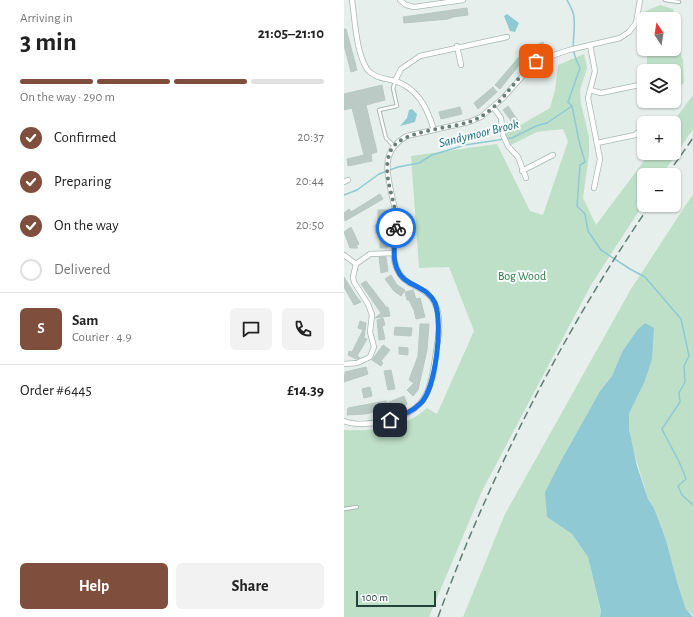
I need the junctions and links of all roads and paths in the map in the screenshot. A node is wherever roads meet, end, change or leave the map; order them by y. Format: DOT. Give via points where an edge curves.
graph roads {
  1 [pos="352,0"];
  2 [pos="463,0"];
  3 [pos="640,0"];
  4 [pos="665,0"];
  5 [pos="401,2"];
  6 [pos="679,2"];
  7 [pos="400,8"];
  8 [pos="507,37"];
  9 [pos="590,45"];
  10 [pos="456,46"];
  11 [pos="461,65"];
  12 [pos="395,81"];
  13 [pos="637,85"];
  14 [pos="590,90"];
  15 [pos="493,107"];
  16 [pos="434,130"];
  17 [pos="637,134"];
  18 [pos="596,143"];
  19 [pos="394,146"];
  20 [pos="553,155"];
  21 [pos="522,170"];
  22 [pos="526,178"];
  23 [pos="594,188"];
  24 [pos="394,253"];
  25 [pos="344,255"];
  26 [pos="356,264"];
  27 [pos="344,364"];
  28 [pos="344,421"];
  29 [pos="357,507"];
  30 [pos="344,509"];
  1 -- 12 [label="street" via="356,33 367,69 378,78"];
  2 -- 5 [label="street" via="414,6"];
  3 -- 9 [label="street" via="636,23 629,32 620,38"];
  4 -- 6 [label="lane"];
  5 -- 7 [label="street"];
  8 -- 10 [label="street"];
  9 -- 14 [label="street" via="595,71"];
  9 -- 15 [label="street" via="536,61"];
  10 -- 11 [label="street"];
  10 -- 12 [label="street" via="420,56 401,69"];
  12 -- 16 [label="street" via="406,85 419,96 429,112"];
  12 -- 19 [label="lane" via="393,88 397,106 379,110 386,138"];
  13 -- 14 [label="street" via="601,93"];
  14 -- 18 [label="street" via="588,98"];
  15 -- 16 [label="street" via="481,117"];
  15 -- 21 [label="street" via="501,118 503,135 508,146 518,157"];
  16 -- 19 [label="street" via="408,136"];
  17 -- 18 [label="street"];
  18 -- 23 [label="street" via="600,160"];
  19 -- 24 [label="street" via="388,164 388,179 396,217"];
  20 -- 21 [label="street"];
  21 -- 22 [label="street"];
  24 -- 26 [label="street" via="370,254"];
  24 -- 28 [label="street" via="399,274 431,296 438,312 435,366 428,394 414,409 390,420 362,424"];
  25 -- 26 [label="street"];
  26 -- 27 [label="street" via="354,282 371,309 370,332 374,347 370,357 356,363"];
  29 -- 30 [label="lane"];
}
